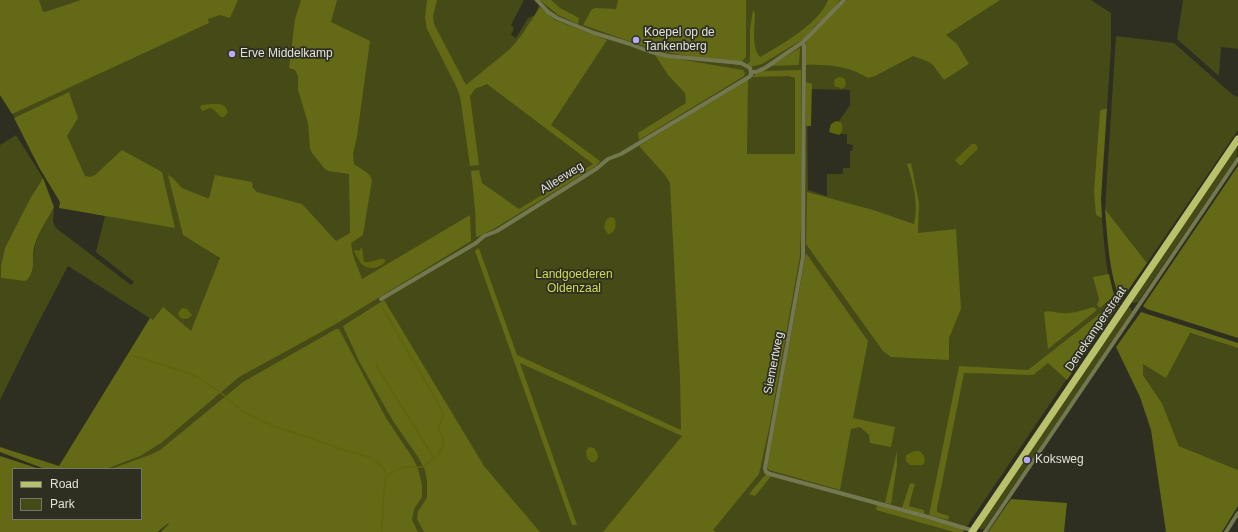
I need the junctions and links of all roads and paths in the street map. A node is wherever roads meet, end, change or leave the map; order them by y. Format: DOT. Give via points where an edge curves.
graph roads {
  1 [pos="537,0"];
  2 [pos="844,0"];
  3 [pos="803,42"];
  4 [pos="751,72"];
  5 [pos="1238,139"];
  6 [pos="1238,159"];
  7 [pos="381,299"];
  8 [pos="1238,513"];
  9 [pos="974,532"];
  10 [pos="985,532"];
  11 [pos="1226,532"];
  1 -- 4 [label="street" via="553,16 594,33 668,56 741,63 750,68"];
  2 -- 3 [label="street"];
  3 -- 4 [label="street" via="765,68"];
  3 -- 9 [label="street, Siemertweg" via="803,257 766,472"];
  4 -- 7 [label="street, Alleeweg" via="749,77 621,154 608,159 497,231 484,236"];
  5 -- 9 [label="main road, Denekamperstraat"];
  6 -- 10 [label="street, Denekamperstraat"];
  8 -- 11 [label="street"];
}
